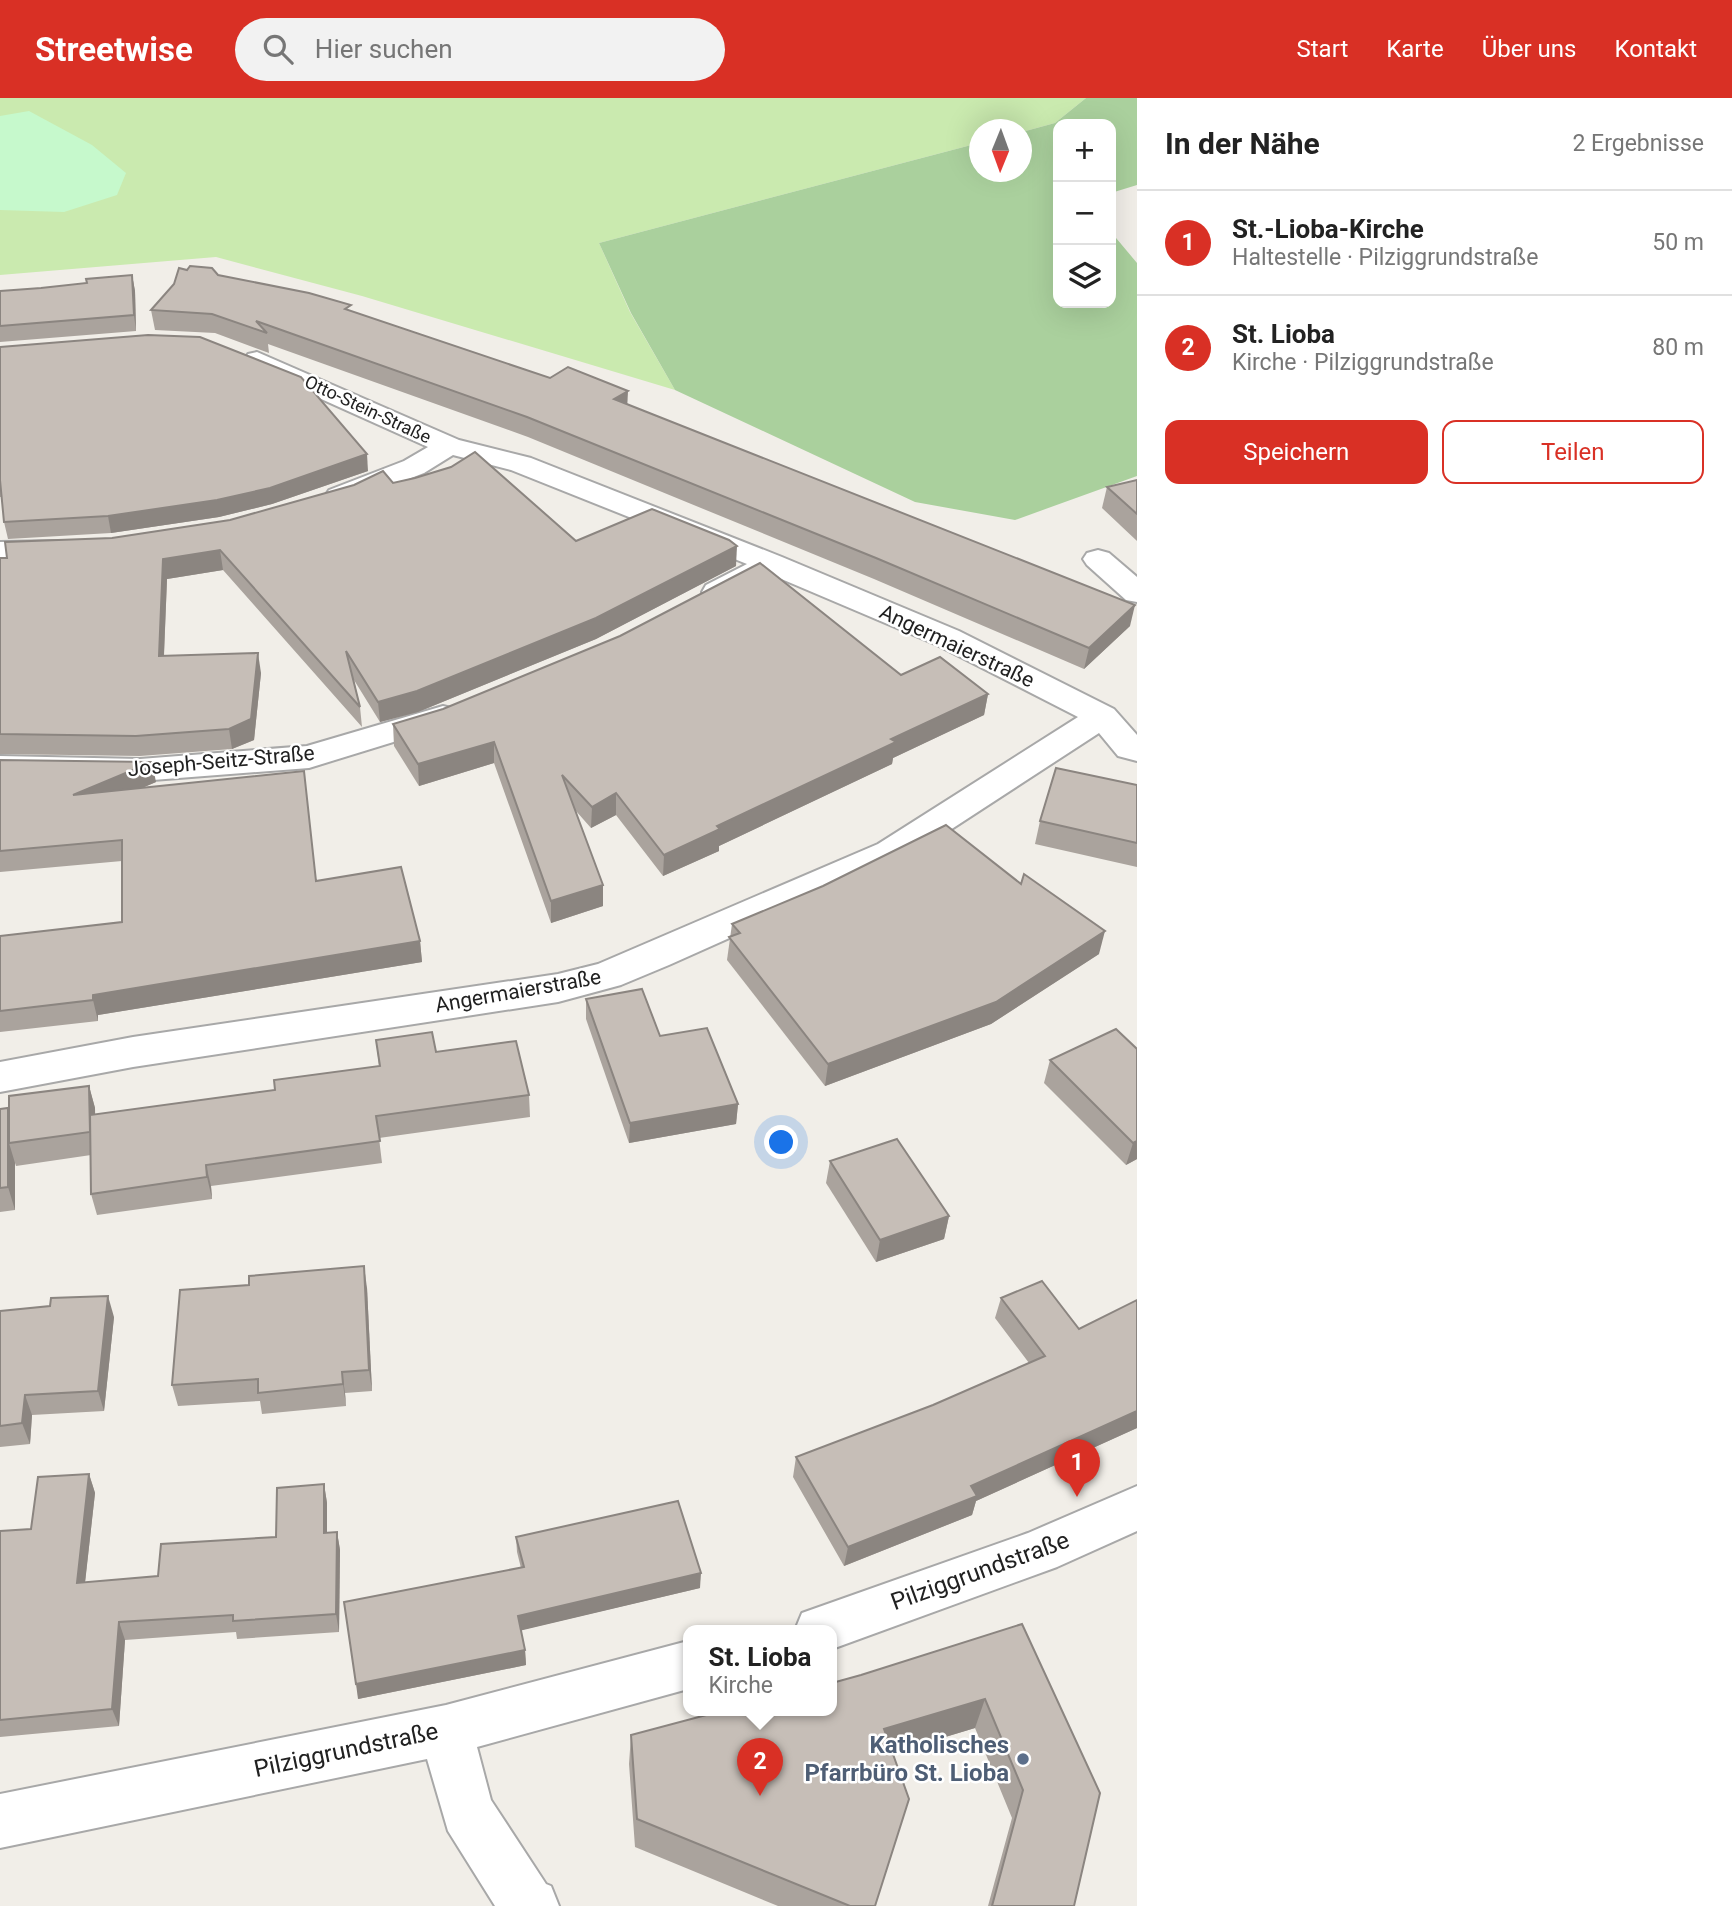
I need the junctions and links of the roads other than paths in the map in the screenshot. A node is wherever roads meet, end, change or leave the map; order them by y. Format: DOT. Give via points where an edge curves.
graph roads {
  1 [pos="228,350"];
  2 [pos="449,446"];
  3 [pos="309,506"];
  4 [pos="86,548"];
  5 [pos="0,551"];
  6 [pos="1098,559"];
  7 [pos="771,564"];
  8 [pos="1137,593"];
  9 [pos="690,606"];
  10 [pos="469,705"];
  11 [pos="1102,716"];
  12 [pos="1137,750"];
  13 [pos="0,768"];
  14 [pos="0,1077"];
  15 [pos="1137,1508"];
  16 [pos="834,1625"];
  17 [pos="683,1666"];
  18 [pos="446,1730"];
  19 [pos="0,1821"];
  20 [pos="531,1906"];
  1 -- 2 [label="street, Otto-Stein-Straße"];
  2 -- 3 [label="street" via="414,467"];
  2 -- 7 [label="street" via="521,464"];
  4 -- 5 [label="street"];
  6 -- 8 [label="street"];
  7 -- 9 [label="street"];
  7 -- 11 [label="street, Angermaierstraße" via="948,638"];
  10 -- 13 [label="street, Joseph-Seitz-Straße" via="309,757 140,770"];
  11 -- 12 [label="street, Angermaierstraße"];
  11 -- 14 [label="street, Angermaierstraße" via="891,852 608,975 558,988 133,1052"];
  15 -- 16 [label="street, Pilziggrundstraße" via="1040,1551"];
  17 -- 18 [label="street, Pilziggrundstraße"];
  18 -- 19 [label="street, Pilziggrundstraße"];
  18 -- 20 [label="street" via="467,1812"];
}
